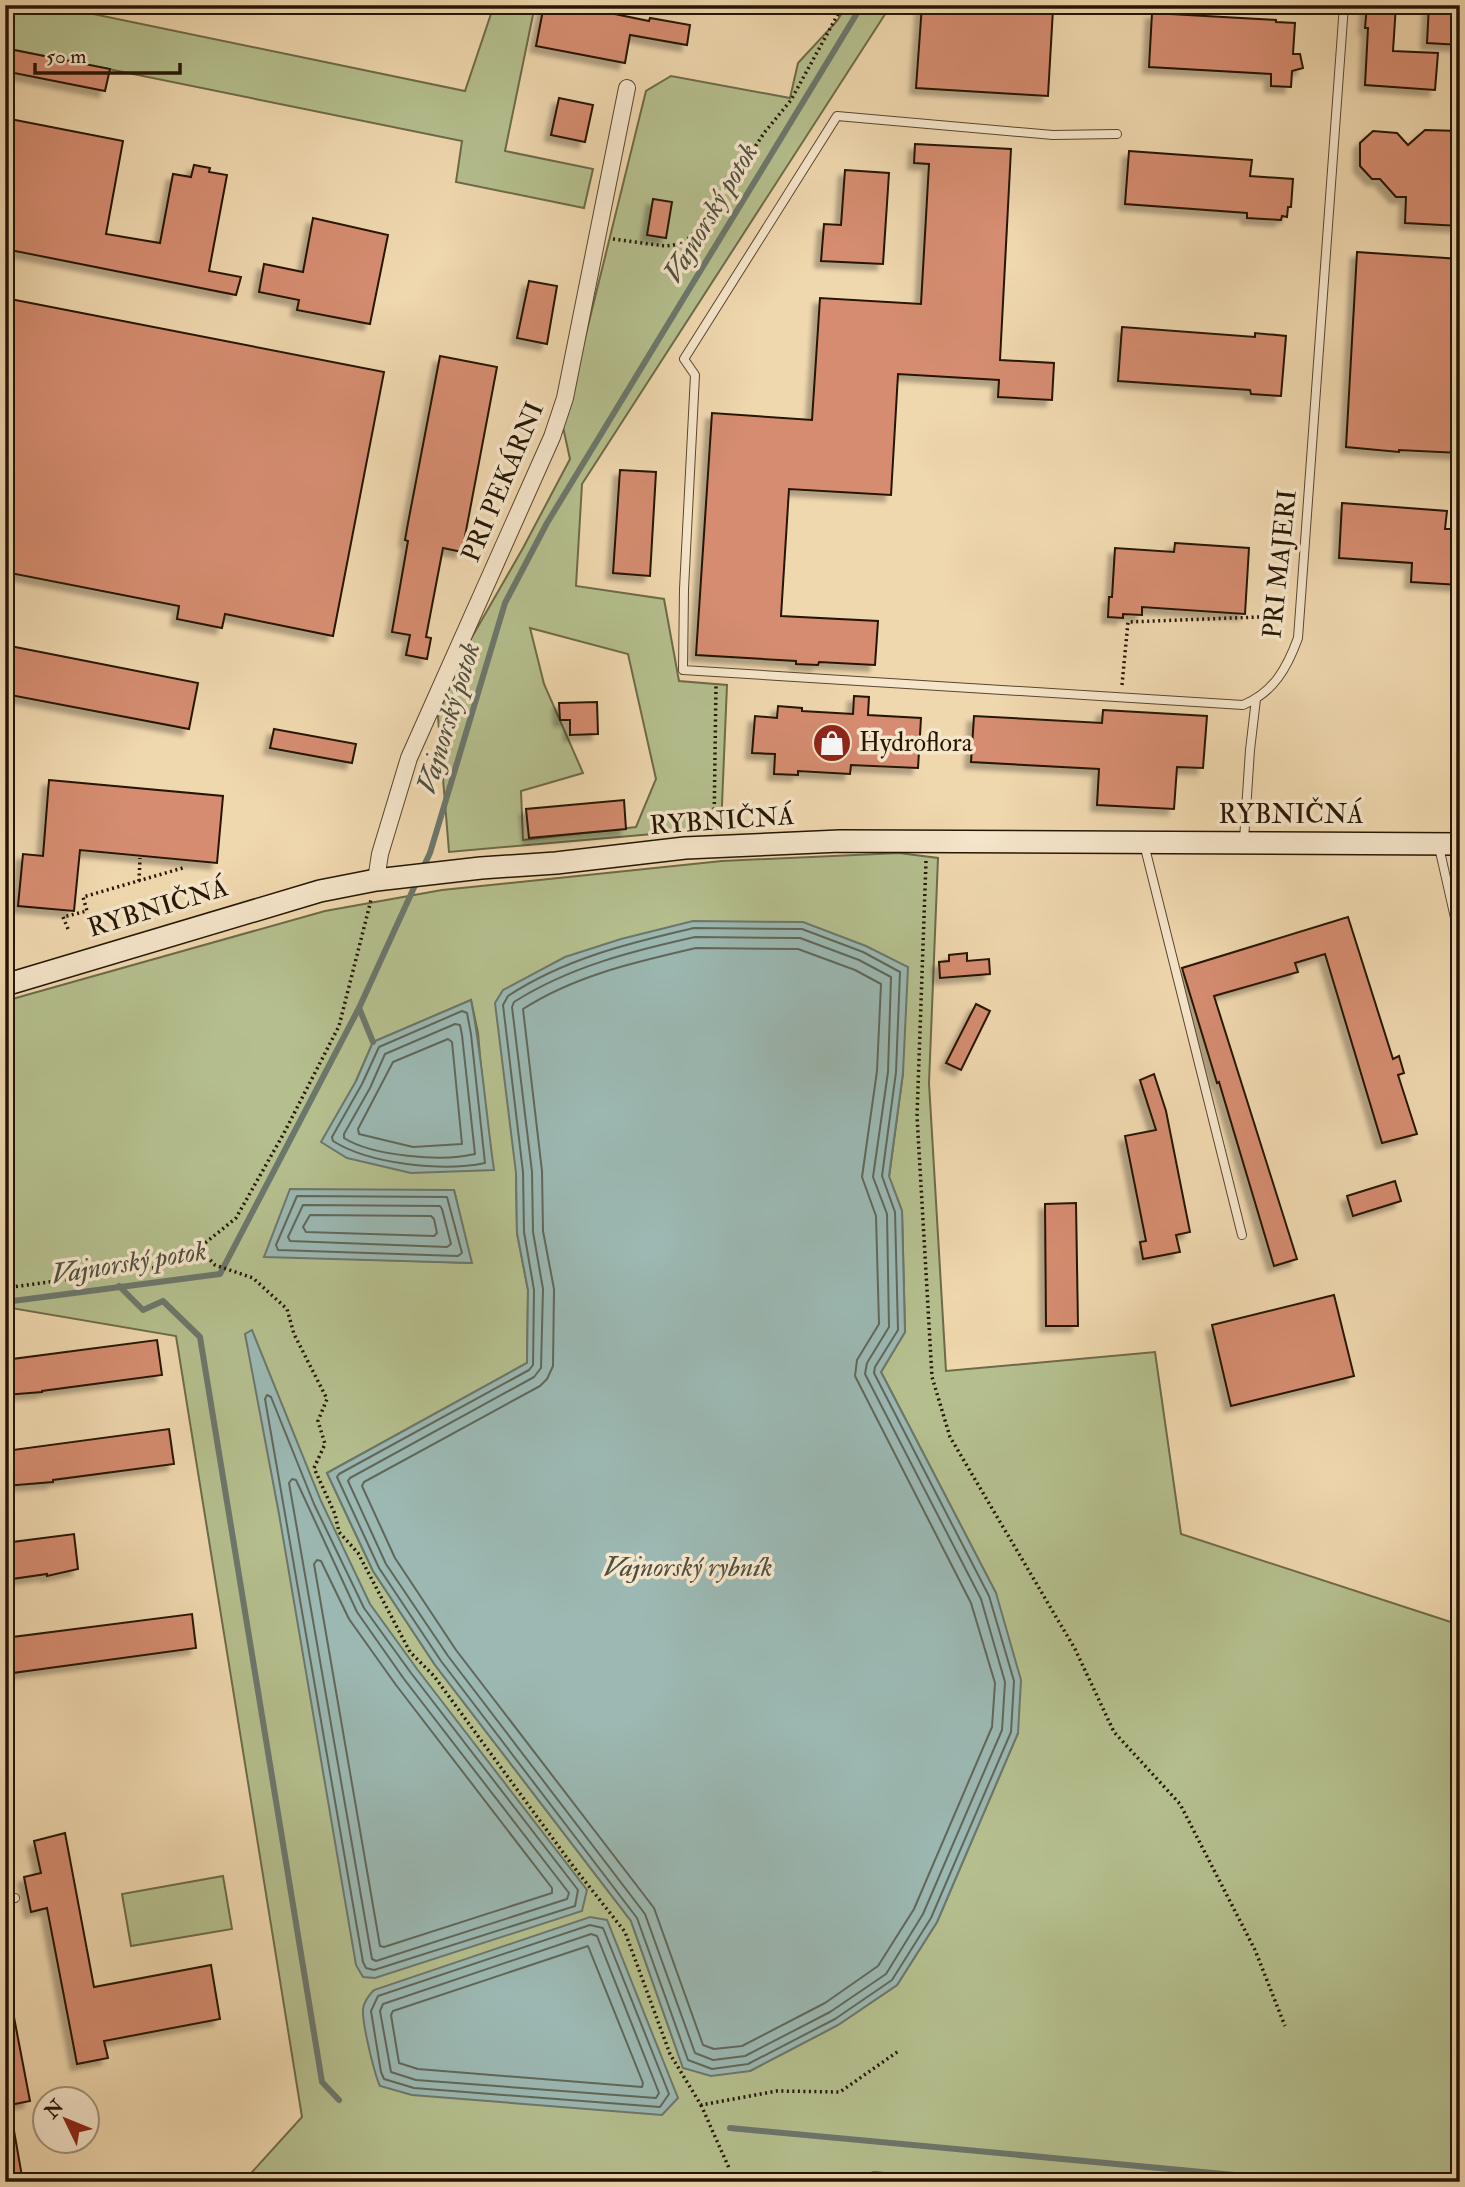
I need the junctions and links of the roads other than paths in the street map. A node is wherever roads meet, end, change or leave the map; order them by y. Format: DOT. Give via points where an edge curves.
graph roads {
  1 [pos="1344,5"];
  2 [pos="627,88"];
  3 [pos="1117,134"];
  4 [pos="1256,699"];
  5 [pos="1144,843"];
  6 [pos="1244,843"];
  7 [pos="1449,844"];
  8 [pos="376,880"];
  9 [pos="1460,940"];
  10 [pos="5,985"];
  11 [pos="1242,1235"];
  12 [pos="15,1898"];
  13 [pos="5,1900"];
  1 -- 4 [label="lane, PRI MAJERI" via="1298,638 1287,667"];
  2 -- 8 [label="street, PRI PEKÁRNI" via="565,398 552,437 409,758"];
  3 -- 4 [label="lane" via="1053,135 837,116 684,359 695,375 683,670 1243,705"];
  4 -- 6 [label="lane"];
  5 -- 6 [label="main road, RYBNIČNÁ"];
  5 -- 8 [label="main road, RYBNIČNÁ" via="839,841 708,846"];
  5 -- 11 [label="lane"];
  6 -- 7 [label="main road, RYBNIČNÁ"];
  7 -- 9 [label="lane" via="1441,863"];
  8 -- 10 [label="main road, RYBNIČNÁ" via="255,908"];
  12 -- 13 [label="lane"];
}
